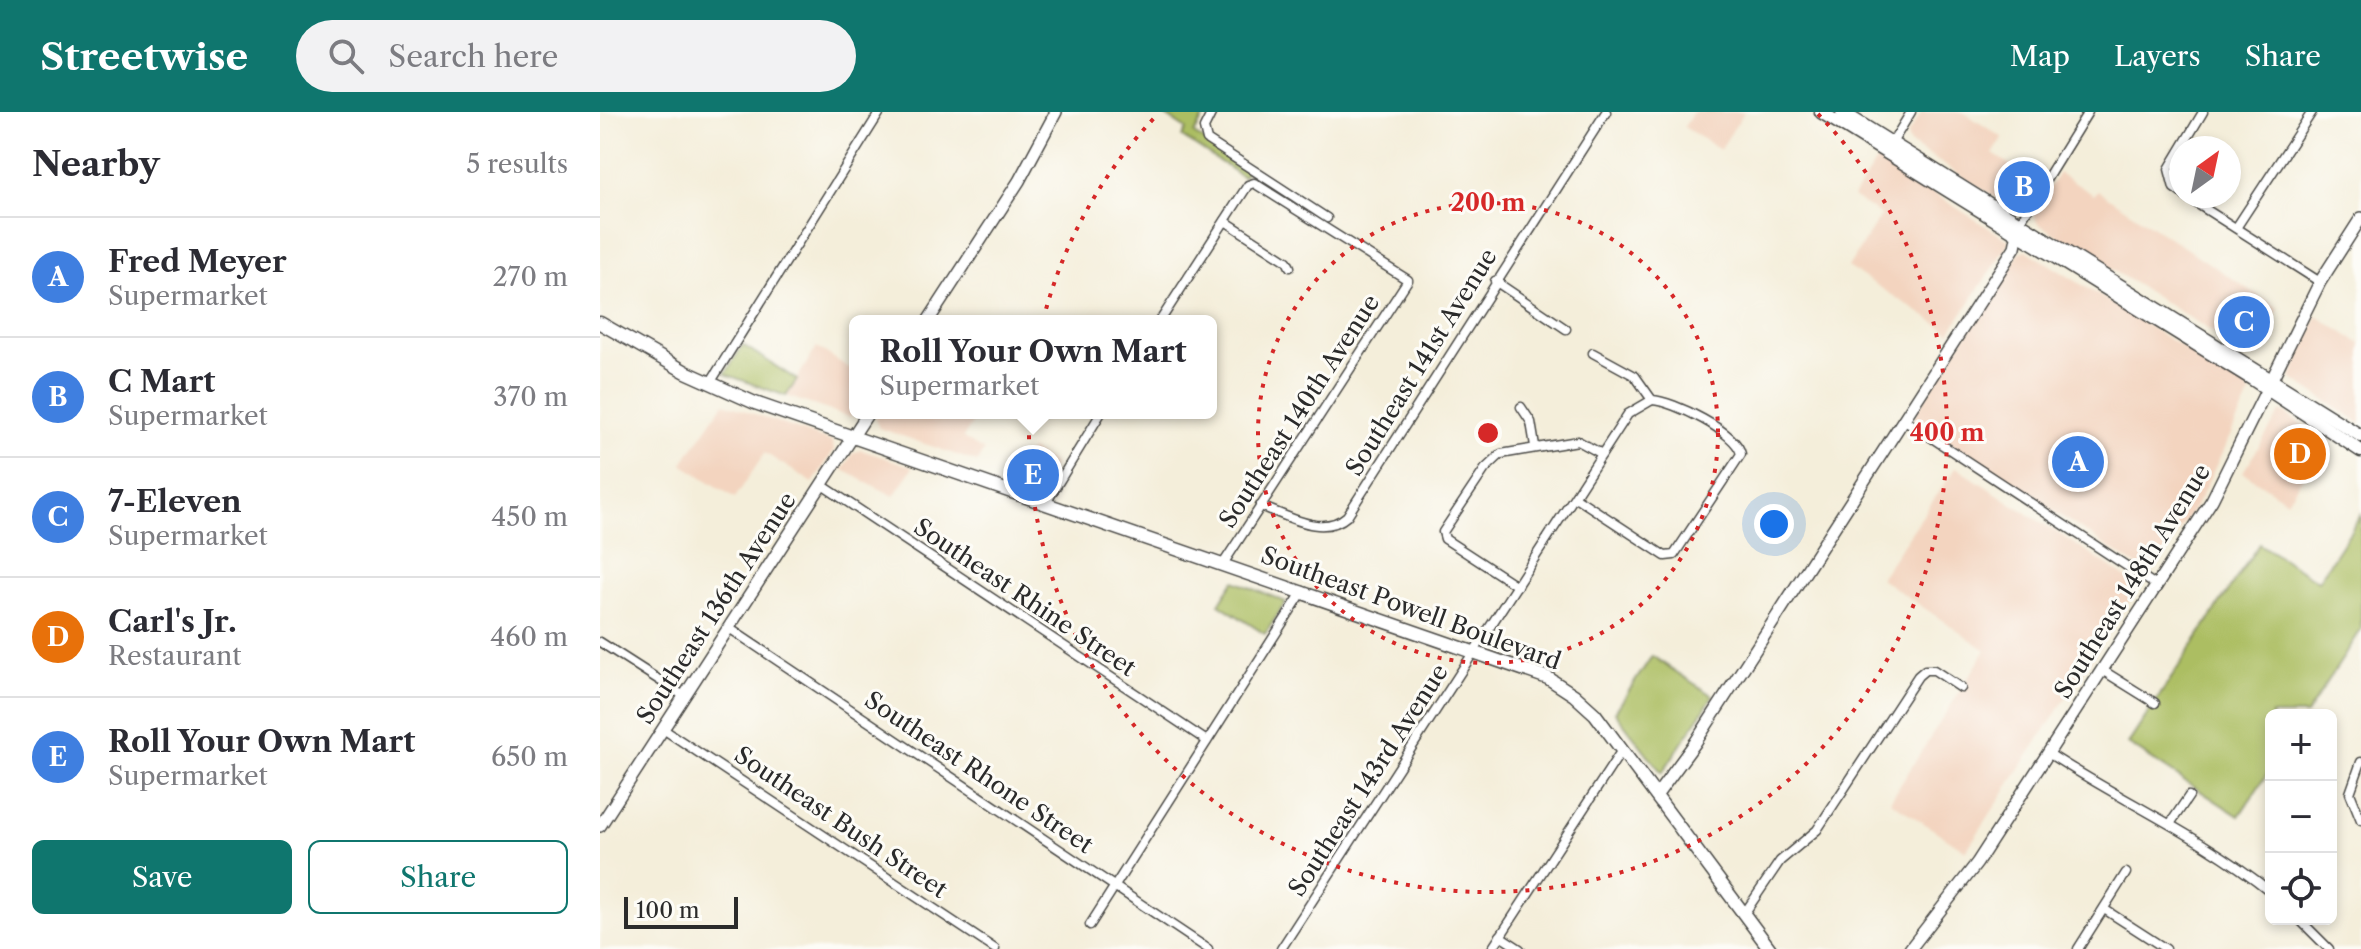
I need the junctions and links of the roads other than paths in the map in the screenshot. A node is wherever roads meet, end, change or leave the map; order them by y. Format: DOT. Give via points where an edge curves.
graph roads {
  1 [pos="880,112"];
  2 [pos="1056,112"];
  3 [pos="1212,112"];
  4 [pos="1606,112"];
  5 [pos="1821,112"];
  6 [pos="1842,112"];
  7 [pos="1911,112"];
  8 [pos="2088,112"];
  9 [pos="2203,112"];
  10 [pos="2312,112"];
  11 [pos="1855,133"];
  12 [pos="2189,136"];
  13 [pos="1892,143"];
  14 [pos="2204,208"];
  15 [pos="1327,218"];
  16 [pos="2361,218"];
  17 [pos="1225,221"];
  18 [pos="2019,228"];
  19 [pos="2236,228"];
  20 [pos="1290,267"];
  21 [pos="1495,281"];
  22 [pos="2320,282"];
  23 [pos="932,315"];
  24 [pos="1164,315"];
  25 [pos="600,323"];
  26 [pos="1566,329"];
  27 [pos="1593,353"];
  28 [pos="710,383"];
  29 [pos="2270,385"];
  30 [pos="1652,400"];
  31 [pos="1521,407"];
  32 [pos="864,419"];
  33 [pos="1097,419"];
  34 [pos="1903,419"];
  35 [pos="855,434"];
  36 [pos="2361,436"];
  37 [pos="1535,446"];
  38 [pos="2361,451"];
  39 [pos="1602,454"];
  40 [pos="822,485"];
  41 [pos="1575,497"];
  42 [pos="1046,503"];
  43 [pos="1260,506"];
  44 [pos="1223,564"];
  45 [pos="1517,586"];
  46 [pos="2157,586"];
  47 [pos="1303,591"];
  48 [pos="729,628"];
  49 [pos="600,642"];
  50 [pos="1476,651"];
  51 [pos="2102,670"];
  52 [pos="1961,688"];
  53 [pos="684,696"];
  54 [pos="2155,703"];
  55 [pos="663,729"];
  56 [pos="1207,741"];
  57 [pos="1622,750"];
  58 [pos="2048,753"];
  59 [pos="2361,762"];
  60 [pos="1656,796"];
  61 [pos="2189,796"];
  62 [pos="2361,820"];
  63 [pos="2170,824"];
  64 [pos="600,826"];
  65 [pos="2126,873"];
  66 [pos="1114,886"];
  67 [pos="2265,888"];
  68 [pos="2104,909"];
  69 [pos="1744,914"];
  70 [pos="1090,925"];
  71 [pos="2305,925"];
  72 [pos="1500,936"];
  73 [pos="995,949"];
  74 [pos="1208,949"];
  75 [pos="1281,949"];
  76 [pos="1492,949"];
  77 [pos="1520,949"];
  78 [pos="1770,949"];
  79 [pos="1910,949"];
  80 [pos="2078,949"];
  81 [pos="2166,949"];
  82 [pos="2329,949"];
  1 -- 28 [label="street"];
  2 -- 23 [label="street" via="1019,181"];
  3 -- 15 [label="street" via="1204,134 1207,140"];
  4 -- 21 [label="street, Southeast 141st Avenue"];
  5 -- 11 [label="main road"];
  6 -- 13 [label="main road"];
  7 -- 13 [label="street"];
  8 -- 18 [label="street"];
  9 -- 12 [label="street"];
  10 -- 19 [label="street"];
  11 -- 13 [label="main road"];
  11 -- 18 [label="main road"];
  13 -- 18 [label="main road"];
  14 -- 19 [label="street"];
  16 -- 22 [label="street, Southeast 148th Avenue"];
  17 -- 20 [label="street"];
  17 -- 24 [label="street"];
  17 -- 43 [label="street, Southeast 140th Avenue" via="1254,183 1408,280"];
  18 -- 29 [label="main road"];
  18 -- 34 [label="street" via="2015,247"];
  19 -- 22 [label="street"];
  21 -- 26 [label="street"];
  21 -- 43 [label="street, Southeast 141st Avenue" via="1347,516 1318,526"];
  22 -- 29 [label="street, Southeast 148th Avenue"];
  25 -- 28 [label="main road, Southeast Powell Boulevard"];
  27 -- 30 [label="street" via="1635,376"];
  28 -- 35 [label="main road, Southeast Powell Boulevard"];
  29 -- 36 [label="main road"];
  29 -- 38 [label="main road"];
  29 -- 46 [label="street, Southeast 148th Avenue" via="2229,470"];
  30 -- 39 [label="street, Southeast 143rd Avenue" via="1628,414"];
  30 -- 41 [label="street" via="1672,403 1730,436 1741,454 1679,551 1665,556"];
  31 -- 37 [label="street" via="1531,422"];
  32 -- 35 [label="street, Southeast 136th Avenue"];
  33 -- 42 [label="street"];
  34 -- 46 [label="street"];
  34 -- 60 [label="street"];
  35 -- 40 [label="street, Southeast 136th Avenue"];
  35 -- 42 [label="main road, Southeast Powell Boulevard"];
  37 -- 39 [label="street" via="1578,441"];
  37 -- 45 [label="street" via="1492,460 1443,532 1445,539"];
  39 -- 41 [label="street, Southeast 143rd Avenue"];
  40 -- 48 [label="street, Southeast 136th Avenue"];
  40 -- 56 [label="street, Southeast Rhine Street"];
  41 -- 45 [label="street, Southeast 143rd Avenue"];
  42 -- 44 [label="main road, Southeast Powell Boulevard"];
  43 -- 44 [label="street, Southeast 140th Avenue"];
  44 -- 47 [label="main road, Southeast Powell Boulevard"];
  45 -- 50 [label="street, Southeast 143rd Avenue"];
  46 -- 51 [label="street, Southeast 148th Avenue"];
  47 -- 50 [label="main road, Southeast Powell Boulevard"];
  47 -- 56 [label="street"];
  48 -- 53 [label="street, Southeast 136th Avenue"];
  48 -- 66 [label="street, Southeast Rhone Street"];
  49 -- 53 [label="street"];
  50 -- 57 [label="main road, Southeast Powell Boulevard" via="1558,684 1595,714"];
  50 -- 75 [label="street, Southeast 143rd Avenue"];
  51 -- 54 [label="street"];
  51 -- 58 [label="street, Southeast 148th Avenue"];
  52 -- 69 [label="street" via="1934,670 1925,670 1817,830 1780,861"];
  53 -- 55 [label="street, Southeast 136th Avenue"];
  55 -- 64 [label="street, Southeast 136th Avenue"];
  55 -- 73 [label="street, Southeast Bush Street"];
  56 -- 66 [label="street"];
  57 -- 60 [label="main road, Southeast Powell Boulevard"];
  57 -- 72 [label="street"];
  58 -- 63 [label="street" via="2117,798"];
  58 -- 79 [label="street, Southeast 148th Avenue" via="1962,884"];
  59 -- 62 [label="street" via="2350,793"];
  60 -- 69 [label="main road, Southeast Powell Boulevard"];
  61 -- 63 [label="street"];
  63 -- 67 [label="street"];
  65 -- 68 [label="street"];
  66 -- 70 [label="street"];
  66 -- 74 [label="street, Southeast Rhone Street"];
  68 -- 80 [label="street"];
  68 -- 81 [label="street"];
  69 -- 78 [label="main road, Southeast Powell Boulevard"];
  71 -- 82 [label="street"];
  72 -- 76 [label="street"];
  72 -- 77 [label="street"];
}
